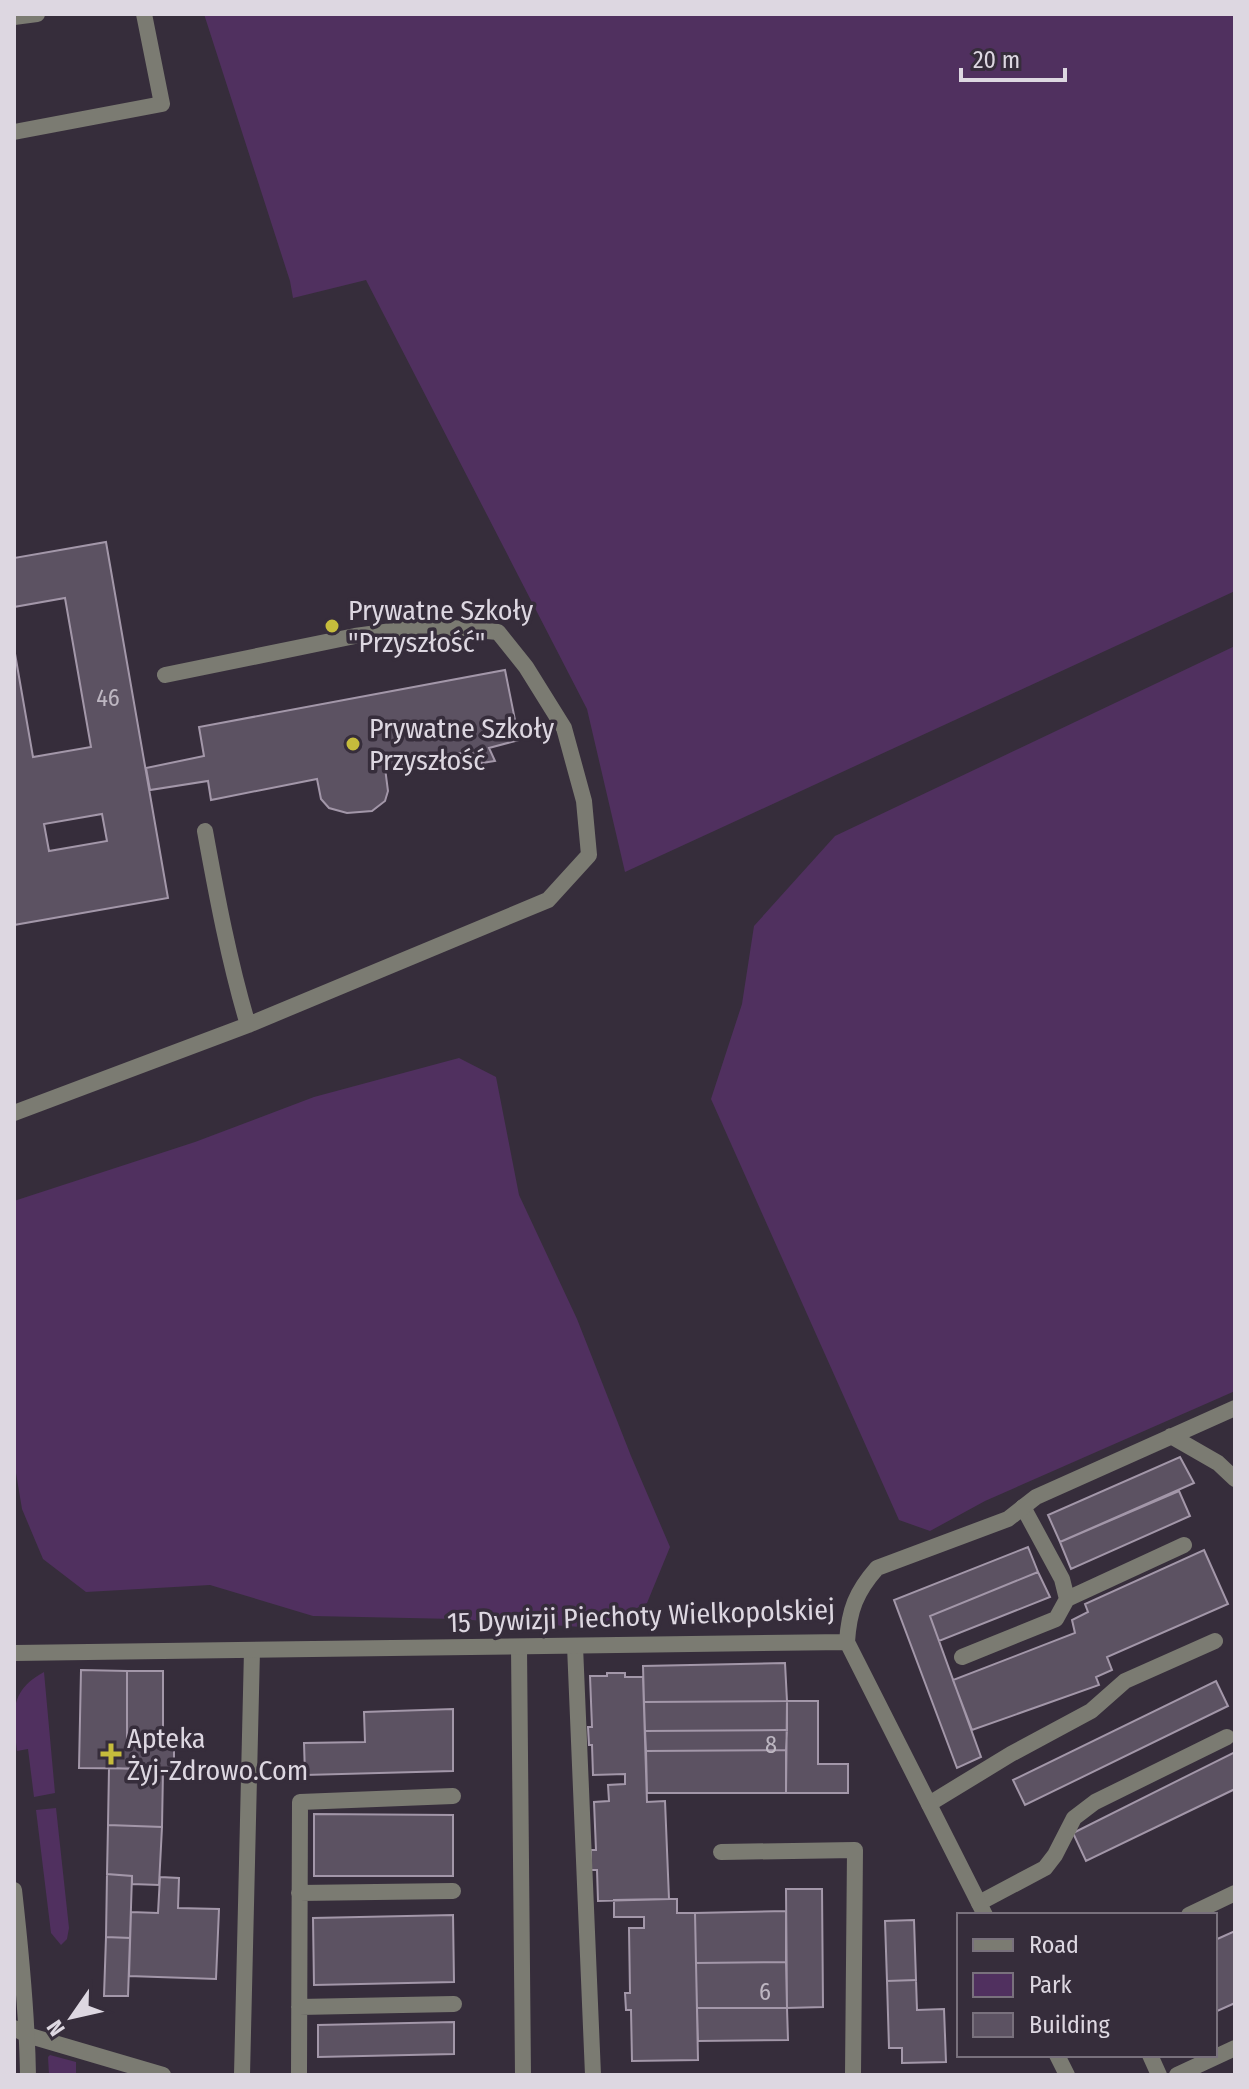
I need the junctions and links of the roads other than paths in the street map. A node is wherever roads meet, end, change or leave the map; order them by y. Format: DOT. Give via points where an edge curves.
graph roads {
  1 [pos="37,14"];
  2 [pos="144,14"];
  3 [pos="14,17"];
  4 [pos="14,132"];
  5 [pos="165,675"];
  6 [pos="205,831"];
  7 [pos="248,1025"];
  8 [pos="14,1113"];
  9 [pos="1235,1408"];
  10 [pos="1171,1436"];
  11 [pos="1235,1479"];
  12 [pos="1023,1507"];
  13 [pos="1184,1545"];
  14 [pos="1067,1599"];
  15 [pos="1215,1641"];
  16 [pos="847,1642"];
  17 [pos="575,1646"];
  18 [pos="519,1647"];
  19 [pos="252,1650"];
  20 [pos="14,1653"];
  21 [pos="962,1657"];
  22 [pos="1227,1737"];
  23 [pos="453,1796"];
  24 [pos="929,1804"];
  25 [pos="721,1852"];
  26 [pos="14,1890"];
  27 [pos="453,1891"];
  28 [pos="299,1893"];
  29 [pos="1235,1893"];
  30 [pos="982,1909"];
  31 [pos="1193,1913"];
  32 [pos="454,2004"];
  33 [pos="299,2007"];
  34 [pos="21,2032"];
  35 [pos="1058,2057"];
  36 [pos="1216,2057"];
  37 [pos="28,2075"];
  38 [pos="163,2075"];
  39 [pos="242,2075"];
  40 [pos="299,2075"];
  41 [pos="523,2075"];
  42 [pos="593,2075"];
  43 [pos="853,2075"];
  44 [pos="1067,2075"];
  45 [pos="1177,2075"];
  1 -- 3 [label="street"];
  2 -- 4 [label="street" via="162,104"];
  5 -- 7 [label="street" via="429,626 498,632 564,728 584,801 589,855 548,900"];
  6 -- 7 [label="street" via="232,973"];
  7 -- 8 [label="street"];
  9 -- 10 [label="street, 15 Dywizji Piechoty Wielkopolskiej"];
  10 -- 11 [label="street"];
  10 -- 12 [label="street, 15 Dywizji Piechoty Wielkopolskiej"];
  12 -- 14 [label="street" via="1062,1579"];
  12 -- 16 [label="street, 15 Dywizji Piechoty Wielkopolskiej" via="1008,1519 877,1568 854,1602"];
  13 -- 14 [label="street"];
  14 -- 21 [label="street" via="1056,1619"];
  15 -- 24 [label="street" via="1125,1681 1091,1711"];
  16 -- 17 [label="street, 15 Dywizji Piechoty Wielkopolskiej"];
  16 -- 24 [label="street"];
  17 -- 18 [label="street, 15 Dywizji Piechoty Wielkopolskiej"];
  17 -- 42 [label="street"];
  18 -- 19 [label="street, 15 Dywizji Piechoty Wielkopolskiej"];
  18 -- 41 [label="street"];
  19 -- 20 [label="street, 15 Dywizji Piechoty Wielkopolskiej"];
  19 -- 39 [label="street"];
  22 -- 30 [label="street" via="1095,1802 1074,1818 1045,1868"];
  23 -- 28 [label="street" via="300,1802"];
  24 -- 30 [label="street"];
  25 -- 43 [label="street" via="855,1850"];
  26 -- 34 [label="street"];
  27 -- 28 [label="street"];
  28 -- 33 [label="street"];
  29 -- 31 [label="street"];
  32 -- 33 [label="street"];
  33 -- 40 [label="street"];
  34 -- 37 [label="street"];
  34 -- 38 [label="street"];
  35 -- 44 [label="street"];
  36 -- 45 [label="street"];
}
